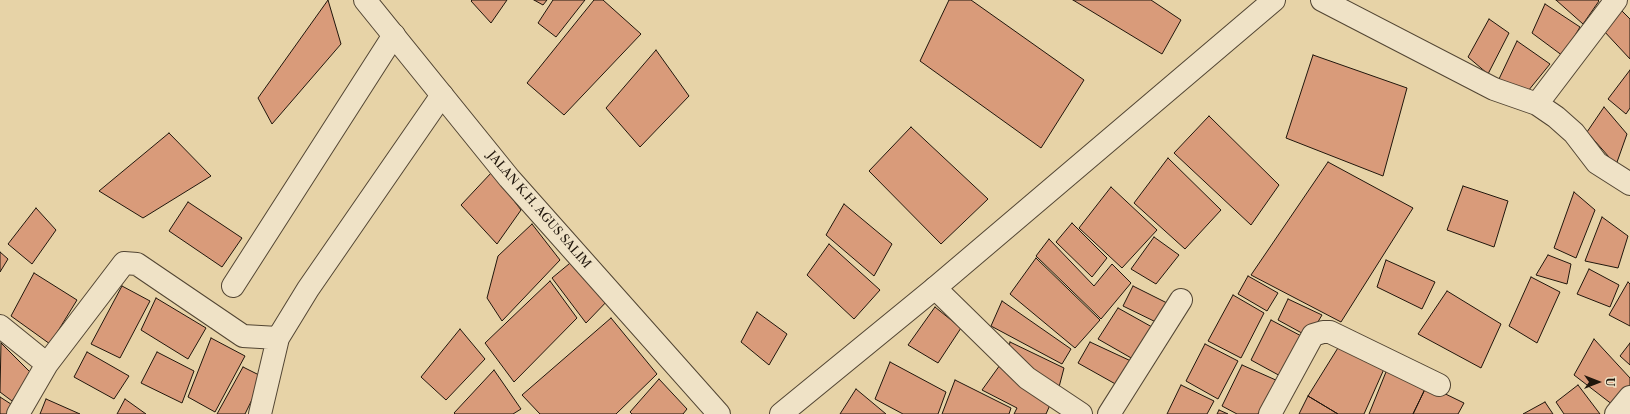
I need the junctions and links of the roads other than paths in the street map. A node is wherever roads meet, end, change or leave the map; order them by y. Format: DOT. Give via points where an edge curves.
graph roads {
  1 [pos="365,0"];
  2 [pos="1274,0"];
  3 [pos="1322,0"];
  4 [pos="1616,0"];
  5 [pos="394,35"];
  6 [pos="442,95"];
  7 [pos="1537,104"];
  8 [pos="1630,184"];
  9 [pos="233,286"];
  10 [pos="935,288"];
  11 [pos="1181,300"];
  12 [pos="0,326"];
  13 [pos="278,338"];
  14 [pos="47,364"];
  15 [pos="1439,385"];
  16 [pos="1630,398"];
  17 [pos="18,414"];
  18 [pos="260,414"];
  19 [pos="719,414"];
  20 [pos="781,414"];
  21 [pos="1081,414"];
  22 [pos="1109,414"];
  23 [pos="1270,414"];
  24 [pos="1616,414"];
  1 -- 5 [label="street, JALAN K.H. AGUS SALIM"];
  2 -- 10 [label="street"];
  3 -- 7 [label="street" via="1494,89"];
  4 -- 7 [label="street"];
  5 -- 6 [label="street, JALAN K.H. AGUS SALIM"];
  5 -- 9 [label="street"];
  6 -- 13 [label="street" via="308,289"];
  6 -- 19 [label="street, JALAN K.H. AGUS SALIM" via="509,178"];
  7 -- 8 [label="street" via="1574,134 1597,162"];
  10 -- 20 [label="street"];
  10 -- 21 [label="street" via="1027,378"];
  11 -- 22 [label="street"];
  12 -- 14 [label="street"];
  13 -- 14 [label="street" via="243,336 137,264 124,263"];
  13 -- 18 [label="street"];
  14 -- 17 [label="street"];
  15 -- 23 [label="street" via="1330,332 1323,332 1313,335"];
  16 -- 24 [label="street"];
}
